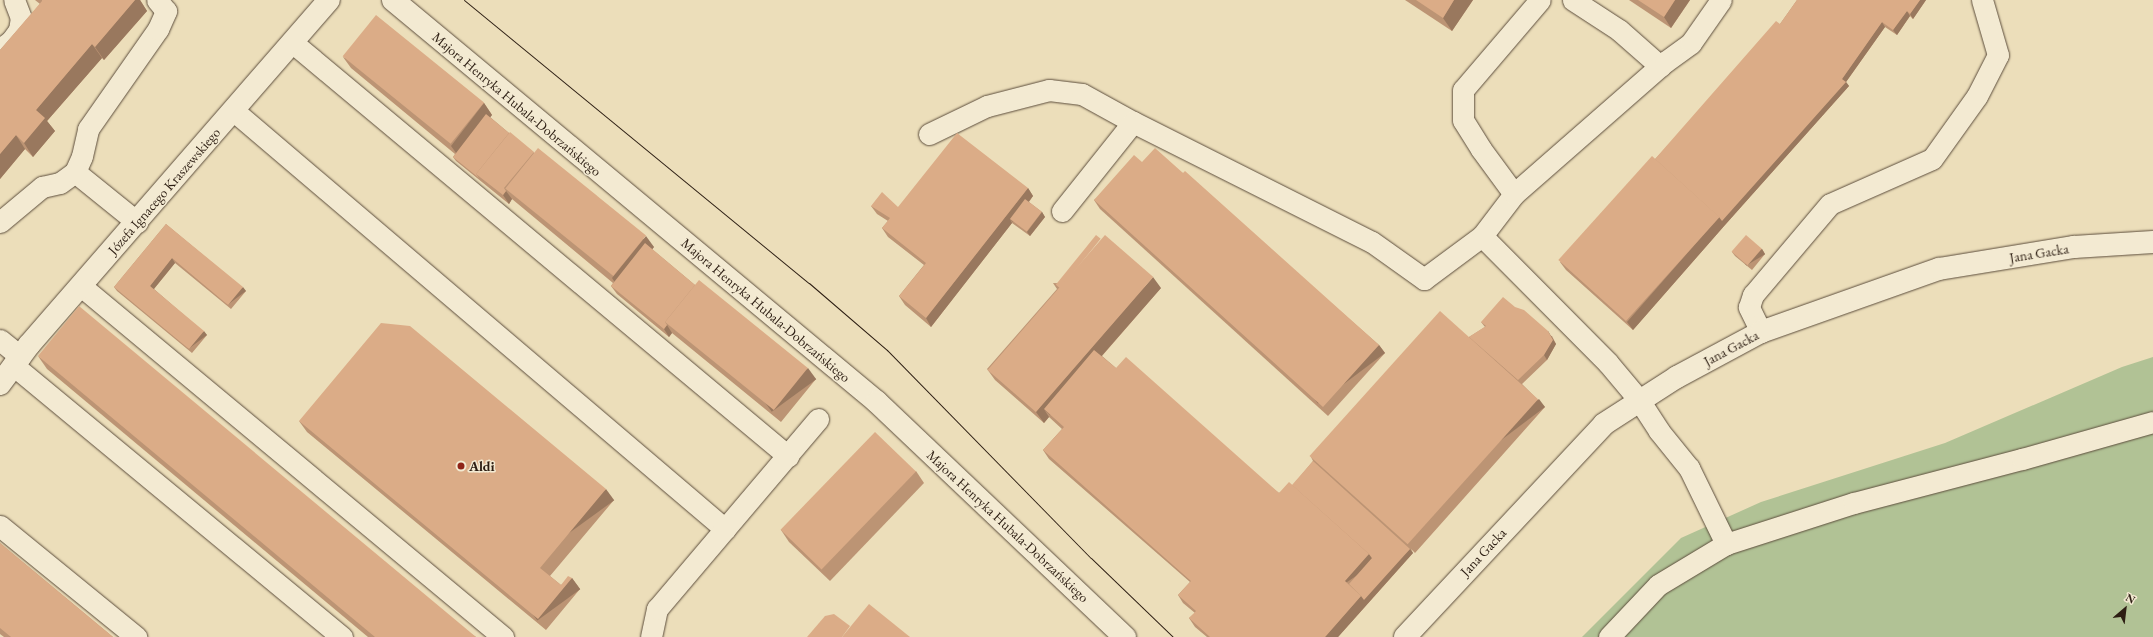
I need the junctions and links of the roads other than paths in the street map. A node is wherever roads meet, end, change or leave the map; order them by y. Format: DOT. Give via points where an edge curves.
graph roads {
  1 [pos="14,0"];
  2 [pos="157,0"];
  3 [pos="330,0"];
  4 [pos="393,0"];
  5 [pos="1540,0"];
  6 [pos="1573,0"];
  7 [pos="1721,0"];
  8 [pos="1982,0"];
  9 [pos="293,43"];
  10 [pos="0,49"];
  11 [pos="1660,66"];
  12 [pos="234,111"];
  13 [pos="1133,122"];
  14 [pos="929,134"];
  15 [pos="75,172"];
  16 [pos="1514,194"];
  17 [pos="1062,210"];
  18 [pos="0,222"];
  19 [pos="137,222"];
  20 [pos="1482,236"];
  21 [pos="2153,242"];
  22 [pos="81,286"];
  23 [pos="1761,332"];
  24 [pos="0,340"];
  25 [pos="16,361"];
  26 [pos="0,384"];
  27 [pos="1639,400"];
  28 [pos="818,419"];
  29 [pos="2153,422"];
  30 [pos="788,456"];
  31 [pos="0,526"];
  32 [pos="725,529"];
  33 [pos="1726,544"];
  34 [pos="136,637"];
  35 [pos="342,637"];
  36 [pos="502,637"];
  37 [pos="651,637"];
  38 [pos="1125,637"];
  39 [pos="1405,637"];
  40 [pos="1609,637"];
  1 -- 10 [label="lane" via="21,18 19,30 12,41"];
  2 -- 15 [label="lane" via="166,11 158,29 88,129 82,156"];
  3 -- 9 [label="street, Józefa Ignacego Kraszewskiego"];
  4 -- 38 [label="street, Majora Henryka Hubala-Dobrzańskiego" via="877,402"];
  5 -- 16 [label="lane" via="1463,90 1463,120"];
  6 -- 11 [label="lane" via="1619,30"];
  7 -- 11 [label="lane" via="1691,43"];
  8 -- 23 [label="lane" via="1998,55 1977,96 1932,159 1830,204 1753,295 1749,307"];
  9 -- 12 [label="street, Józefa Ignacego Kraszewskiego"];
  9 -- 30 [label="lane"];
  11 -- 16 [label="lane"];
  12 -- 19 [label="street, Józefa Ignacego Kraszewskiego"];
  12 -- 32 [label="lane"];
  13 -- 14 [label="lane" via="1082,94 1049,90 987,106"];
  13 -- 17 [label="lane"];
  13 -- 20 [label="lane" via="1372,242 1424,279"];
  15 -- 18 [label="lane" via="60,183 42,187"];
  15 -- 19 [label="lane"];
  16 -- 20 [label="lane"];
  19 -- 22 [label="street, Józefa Ignacego Kraszewskiego"];
  20 -- 27 [label="lane" via="1608,363"];
  21 -- 23 [label="street, Jana Gacka" via="2074,247 1939,269"];
  22 -- 25 [label="street, Józefa Ignacego Kraszewskiego"];
  22 -- 36 [label="lane"];
  23 -- 27 [label="street, Jana Gacka"];
  24 -- 25 [label="lane"];
  25 -- 26 [label="street, Józefa Ignacego Kraszewskiego"];
  25 -- 35 [label="lane"];
  27 -- 33 [label="lane" via="1659,431 1689,468"];
  27 -- 39 [label="street, Jana Gacka" via="1604,424"];
  28 -- 30 [label="lane"];
  29 -- 33 [label="lane" via="1854,503"];
  30 -- 32 [label="lane"];
  31 -- 34 [label="lane"];
  32 -- 37 [label="lane" via="657,609"];
  33 -- 40 [label="lane" via="1658,585"];
}
